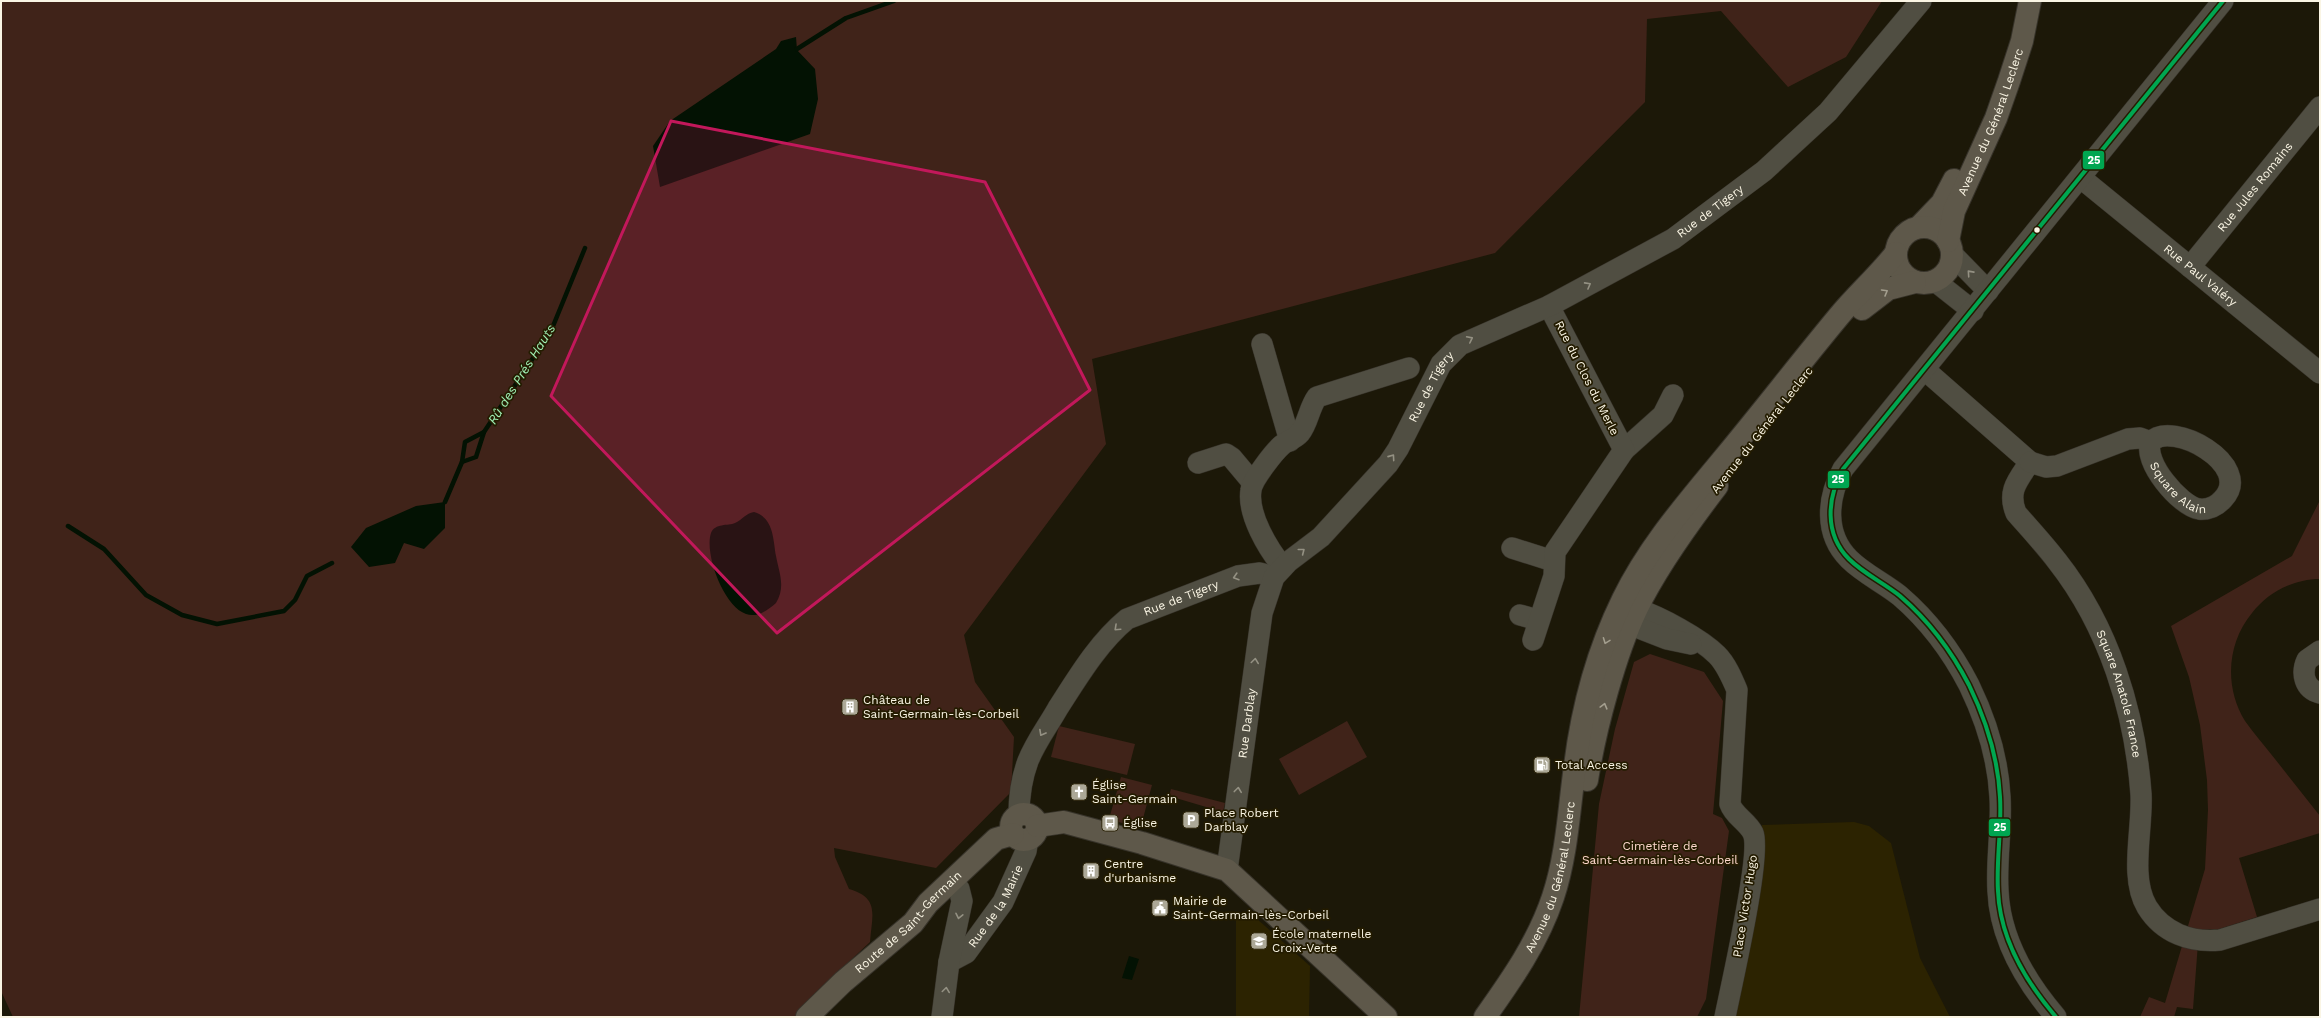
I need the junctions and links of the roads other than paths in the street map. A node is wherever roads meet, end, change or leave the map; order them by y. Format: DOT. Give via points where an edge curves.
graph roads {
  1 [pos="1921,1"];
  2 [pos="2020,1"];
  3 [pos="2030,1"];
  4 [pos="2223,1"];
  5 [pos="2320,107"];
  6 [pos="2081,178"];
  7 [pos="1919,227"];
  8 [pos="1950,247"];
  9 [pos="1896,253"];
  10 [pos="2190,267"];
  11 [pos="1925,282"];
  12 [pos="1988,291"];
  13 [pos="1549,306"];
  14 [pos="1973,311"];
  15 [pos="1262,344"];
  16 [pos="1409,368"];
  17 [pos="1925,370"];
  18 [pos="2320,373"];
  19 [pos="1673,395"];
  20 [pos="1290,441"];
  21 [pos="2151,442"];
  22 [pos="1624,450"];
  23 [pos="2030,462"];
  24 [pos="1198,463"];
  25 [pos="1253,483"];
  26 [pos="1512,548"];
  27 [pos="1553,561"];
  28 [pos="1278,572"];
  29 [pos="1629,617"];
  30 [pos="1530,625"];
  31 [pos="1670,632"];
  32 [pos="2320,651"];
  33 [pos="2320,693"];
  34 [pos="1582,725"];
  35 [pos="1024,829"];
  36 [pos="1574,861"];
  37 [pos="1235,876"];
  38 [pos="951,881"];
  39 [pos="2320,909"];
  40 [pos="949,962"];
  41 [pos="807,1017"];
  42 [pos="942,1017"];
  43 [pos="1386,1017"];
  44 [pos="1399,1017"];
  45 [pos="1485,1017"];
  46 [pos="1498,1017"];
  47 [pos="1725,1017"];
  48 [pos="2056,1017"];
  13 -- 1 [label="street, Rue de Tigery, one-way" via="1673,239 1764,171 1828,112"];
  2 -- 7 [label="main road, Avenue du Général Leclerc" via="2008,47 1985,112 1942,203"];
  3 -- 8 [label="main road, Avenue du Général Leclerc" via="2010,81 1954,211"];
  4 -- 6 [label="street"];
  5 -- 10 [label="street, Rue Jules Romains"];
  6 -- 10 [label="street, Rue Paul Valéry"];
  6 -- 12 [label="street"];
  7 -- 8 [label="main road" via="1936,230"];
  7 -- 9 [label="main road, Avenue du Général Leclerc" via="1903,236"];
  8 -- 11 [label="main road, Avenue du Général Leclerc" via="1948,270"];
  12 -- 8 [label="street, one-way"];
  9 -- 11 [label="main road" via="1903,274"];
  9 -- 29 [label="main road, Avenue du Général Leclerc" via="1876,278 1841,313 1679,512 1644,560 1622,600"];
  10 -- 18 [label="street, Rue Paul Valéry"];
  11 -- 14 [label="street"];
  29 -- 11 [label="main road, Avenue du Général Leclerc, one-way" via="1710,495 1848,322 1870,301 1888,289"];
  12 -- 14 [label="street"];
  13 -- 22 [label="street, Rue du Clos du Merle"];
  28 -- 13 [label="street, Rue de Tigery, one-way" via="1321,537 1388,464 1441,364 1460,345"];
  14 -- 17 [label="street"];
  15 -- 20 [label="street"];
  16 -- 20 [label="street" via="1317,397 1303,428"];
  17 -- 23 [label="street"];
  17 -- 48 [label="street" via="1843,469 1835,483 1831,499 1831,525 1835,539 1849,559 1899,596 1937,634 1978,704 1996,766 2000,797 1998,892 2001,915 2019,965"];
  19 -- 22 [label="street, Rue du Clos du Merle" via="1663,415"];
  20 -- 25 [label="street" via="1283,445"];
  21 -- 23 [label="street, Square Alain" via="2140,438 2128,439 2057,466 2046,467"];
  22 -- 27 [label="street, Rue du Clos du Merle" via="1555,552"];
  23 -- 39 [label="street, Square Anatole France" via="2014,486 2013,505 2016,513 2057,561 2080,595 2106,647 2127,706 2140,787 2142,825 2139,884 2147,907 2174,933 2209,941 2220,940"];
  24 -- 25 [label="street" via="1226,454"];
  25 -- 28 [label="street" via="1251,507"];
  26 -- 27 [label="street"];
  27 -- 30 [label="street, Rue du Clos du Merle" via="1554,576"];
  28 -- 35 [label="street, Rue de Tigery, one-way" via="1238,576 1132,617 1114,630 1075,680 1036,744 1028,762 1020,796"];
  37 -- 28 [label="street, Rue Darblay, one-way" via="1262,613"];
  29 -- 31 [label="street, Place Victor Hugo"];
  29 -- 31 [label="street, Place Victor Hugo" via="1641,636"];
  29 -- 34 [label="main road, Avenue du Général Leclerc, one-way" via="1602,652"];
  36 -- 29 [label="main road, Avenue du Général Leclerc, one-way" via="1590,762"];
  31 -- 47 [label="street, Place Victor Hugo" via="1704,646 1718,656 1736,690 1730,804 1734,813 1753,833 1754,863"];
  32 -- 33 [label="street" via="2307,660 2304,675 2311,688"];
  34 -- 36 [label="main road, Avenue du Général Leclerc" via="1587,731 1574,815"];
  34 -- 45 [label="main road, Avenue du Général Leclerc" via="1562,857 1553,896 1539,933 1519,970"];
  35 -- 37 [label="main road, Route de Saint-Germain" via="1064,822 1142,843"];
  35 -- 38 [label="main road, Route de Saint-Germain" via="996,839"];
  35 -- 40 [label="street, Rue de la Mairie" via="1026,851 1003,902 966,953"];
  36 -- 46 [label="main road, Avenue du Général Leclerc" via="1563,903 1549,938 1529,975"];
  37 -- 43 [label="main road"];
  37 -- 44 [label="main road" via="1259,892"];
  38 -- 40 [label="street, one-way" via="959,889 962,901"];
  38 -- 41 [label="main road, Route de Saint-Germain" via="928,903 913,923 843,982"];
  42 -- 40 [label="street, one-way"];
}
